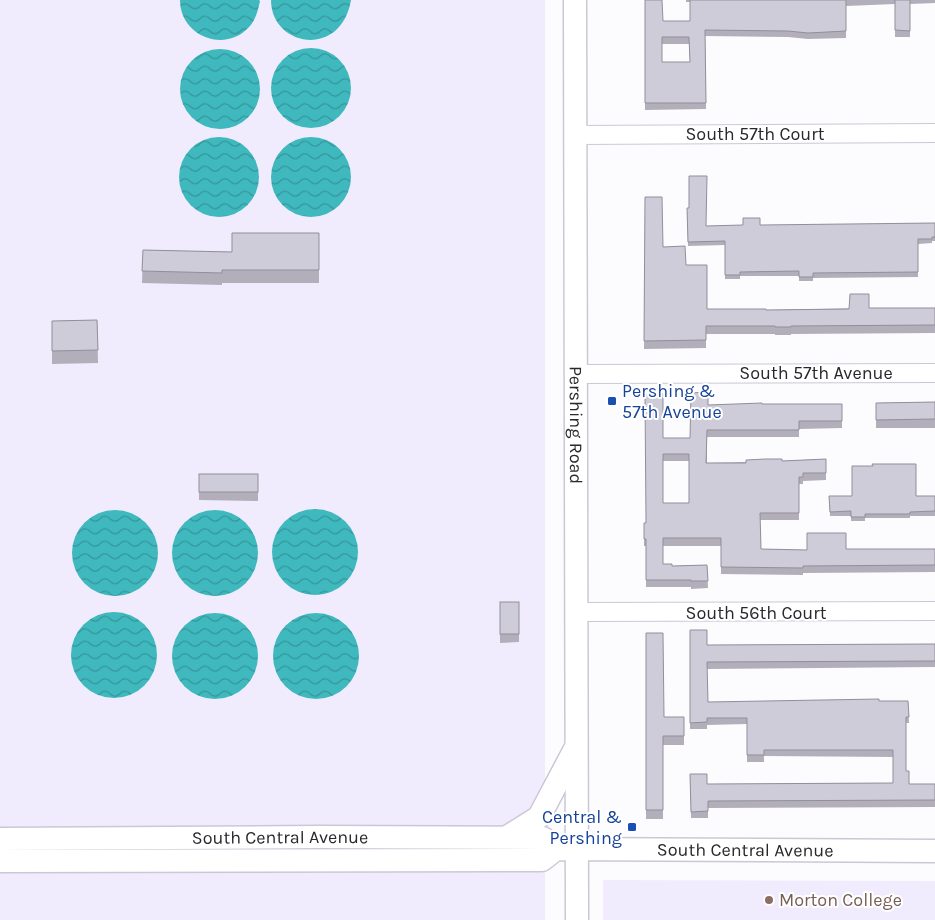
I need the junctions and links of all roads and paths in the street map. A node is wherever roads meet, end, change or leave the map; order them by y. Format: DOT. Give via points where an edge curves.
graph roads {
  1 [pos="575,0"];
  2 [pos="935,133"];
  3 [pos="575,135"];
  4 [pos="935,372"];
  5 [pos="576,374"];
  6 [pos="935,611"];
  7 [pos="577,612"];
  8 [pos="577,746"];
  9 [pos="507,838"];
  10 [pos="0,839"];
  11 [pos="567,850"];
  12 [pos="935,851"];
  13 [pos="0,861"];
  14 [pos="577,920"];
  1 -- 3 [label="main road, Pershing Road"];
  2 -- 3 [label="street, South 57th Court"];
  3 -- 5 [label="main road, Pershing Road"];
  4 -- 5 [label="street, South 57th Avenue"];
  5 -- 7 [label="main road, Pershing Road"];
  6 -- 7 [label="street, South 56th Court"];
  7 -- 8 [label="main road, Pershing Road"];
  8 -- 9 [label="main road" via="539,817"];
  8 -- 11 [label="main road, Pershing Road"];
  9 -- 10 [label="main road, South Central Avenue"];
  9 -- 11 [label="main road, South Central Avenue" via="543,838"];
  11 -- 12 [label="main road, South Central Avenue"];
  11 -- 13 [label="main road, South Central Avenue" via="542,860"];
  11 -- 14 [label="main road, Pershing Road"];
}
